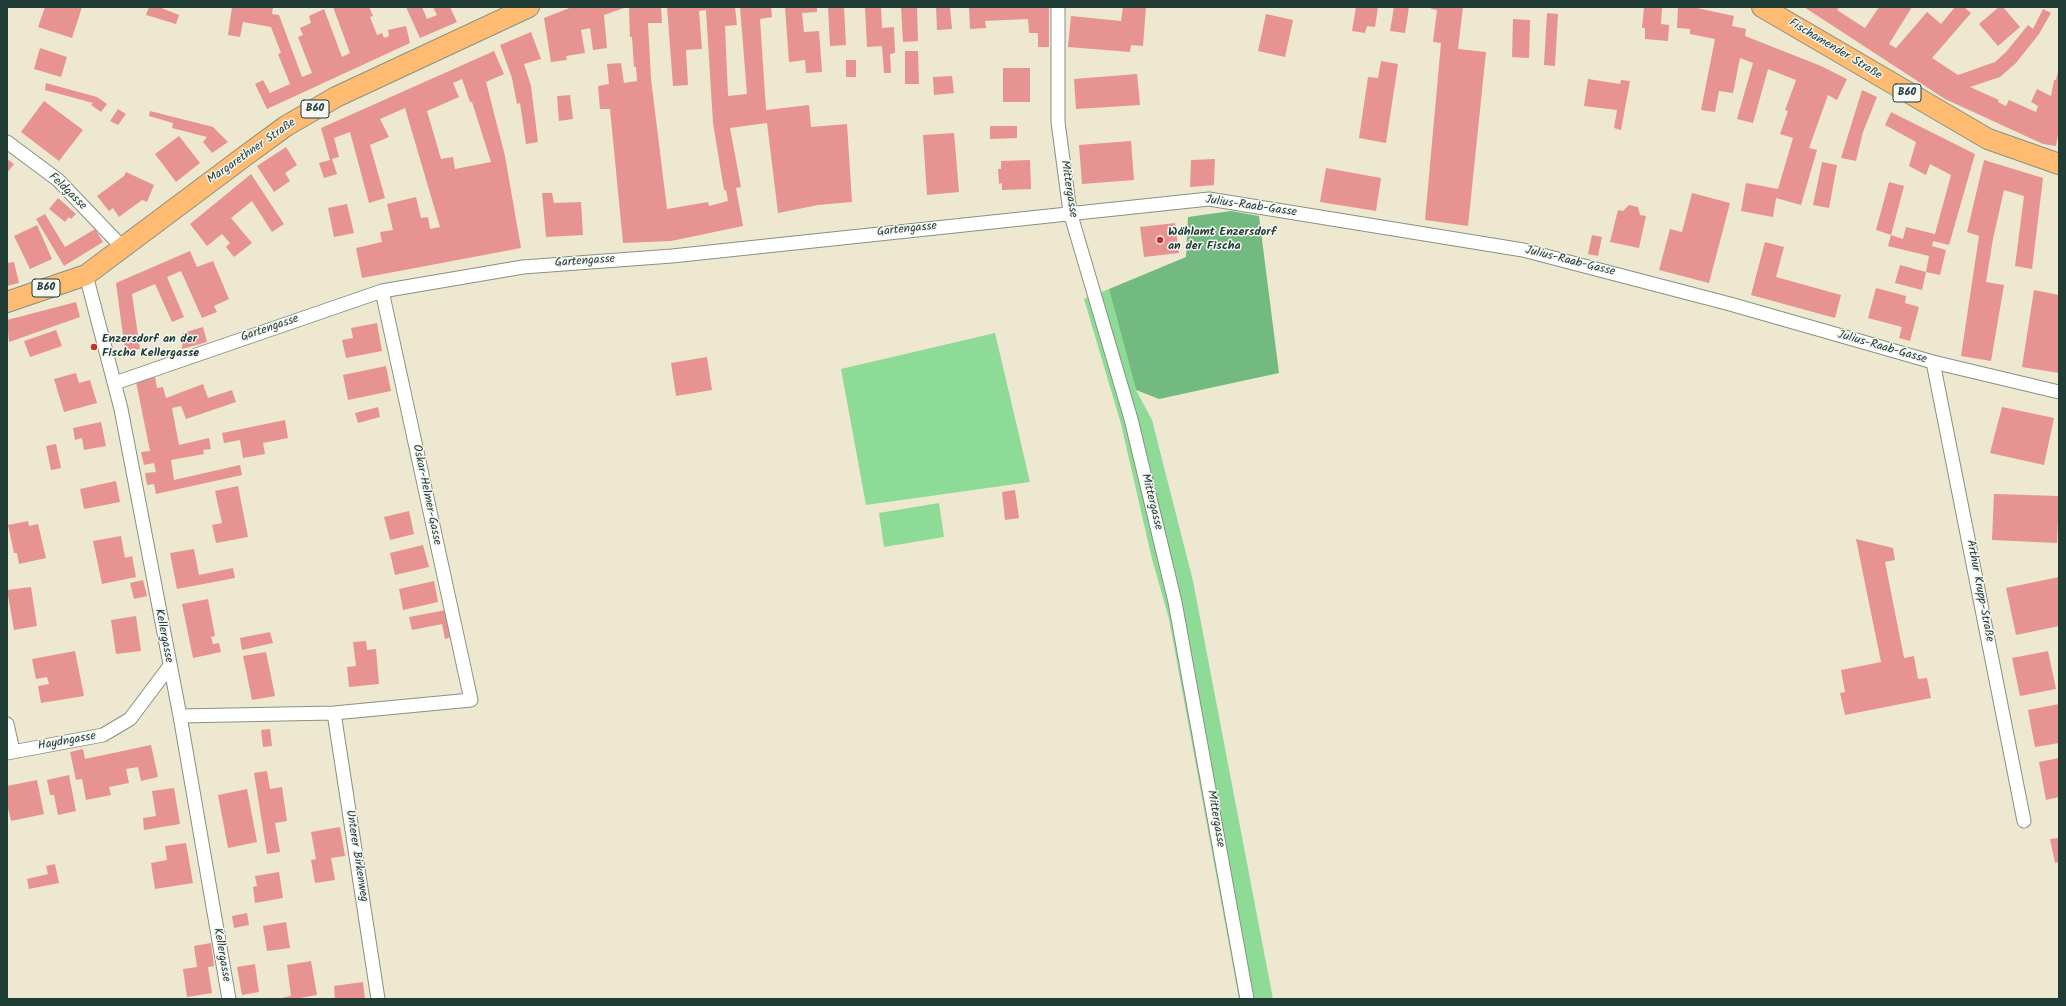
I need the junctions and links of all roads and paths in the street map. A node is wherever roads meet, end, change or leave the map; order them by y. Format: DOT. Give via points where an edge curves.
graph roads {
  1 [pos="529,7"];
  2 [pos="1058,7"];
  3 [pos="1762,7"];
  4 [pos="7,142"];
  5 [pos="2059,164"];
  6 [pos="1070,212"];
  7 [pos="123,248"];
  8 [pos="86,275"];
  9 [pos="382,291"];
  10 [pos="7,302"];
  11 [pos="1933,362"];
  12 [pos="115,383"];
  13 [pos="2059,392"];
  14 [pos="169,667"];
  15 [pos="334,713"];
  16 [pos="180,716"];
  17 [pos="7,724"];
  18 [pos="10,752"];
  19 [pos="2024,821"];
  20 [pos="229,999"];
  21 [pos="378,999"];
  22 [pos="1247,999"];
  1 -- 7 [label="main road, Margarethner Straße / B60" via="336,97 245,156"];
  2 -- 6 [label="street, Mittergasse" via="1058,122"];
  3 -- 5 [label="main road, Fischamender Straße / B60" via="1988,139"];
  4 -- 7 [label="street, Feldgasse" via="58,180"];
  6 -- 9 [label="street, Gartengasse" via="672,256 523,267"];
  6 -- 11 [label="street, Julius-Raab-Gasse" via="1209,199 1522,250 1730,304"];
  6 -- 22 [label="street, Mittergasse" via="1131,418 1175,602"];
  7 -- 8 [label="main road, Margarethner Straße / B60"];
  8 -- 10 [label="main road, Margarethner Straße / B60"];
  8 -- 12 [label="street, Kellergasse"];
  9 -- 12 [label="street, Gartengasse"];
  9 -- 15 [label="street, Oskar-Helmer-Gasse" via="471,700"];
  11 -- 13 [label="street, Julius-Raab-Gasse"];
  11 -- 19 [label="street, Arthur Krupp-Straße"];
  12 -- 14 [label="street, Kellergasse"];
  14 -- 16 [label="street, Kellergasse"];
  14 -- 18 [label="street, Haydngasse" via="130,719 103,735"];
  15 -- 16 [label="street"];
  15 -- 21 [label="street, Unterer Birkenweg"];
  16 -- 20 [label="street, Kellergasse"];
  17 -- 18 [label="street"];
}
